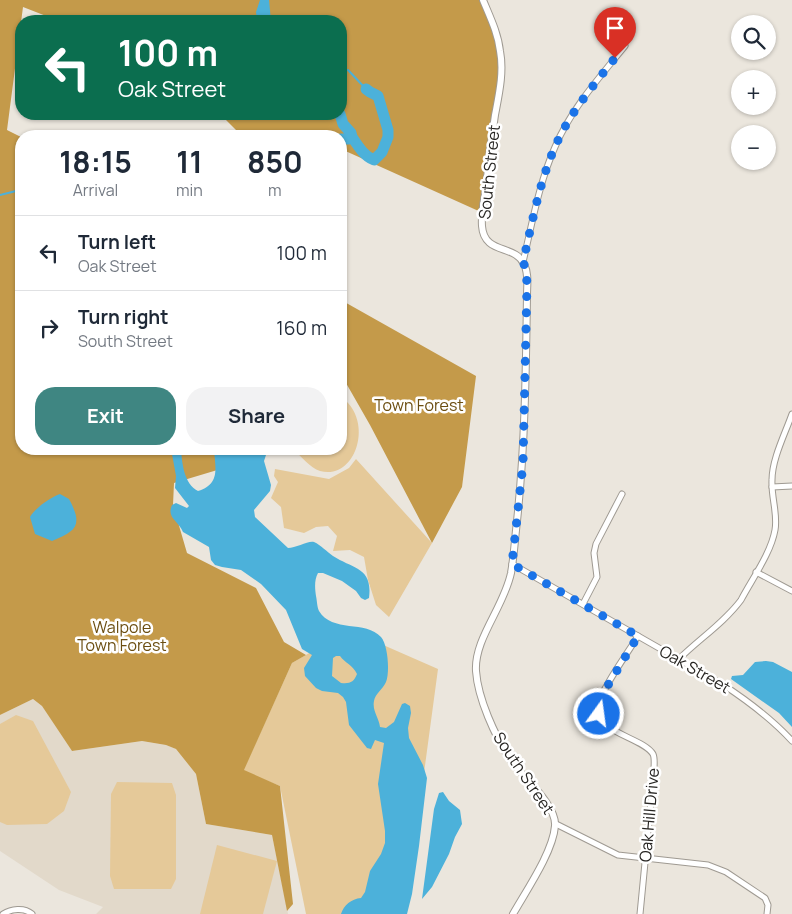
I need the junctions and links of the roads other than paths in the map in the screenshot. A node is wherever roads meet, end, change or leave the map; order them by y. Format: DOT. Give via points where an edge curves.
graph roads {
  1 [pos="483,0"];
  2 [pos="625,46"];
  3 [pos="523,262"];
  4 [pos="792,414"];
  5 [pos="792,486"];
  6 [pos="772,487"];
  7 [pos="622,494"];
  8 [pos="512,564"];
  9 [pos="756,572"];
  10 [pos="792,591"];
  11 [pos="583,604"];
  12 [pos="638,636"];
  13 [pos="679,659"];
  14 [pos="792,741"];
  15 [pos="556,824"];
  16 [pos="646,860"];
  17 [pos="2,912"];
  18 [pos="32,914"];
  19 [pos="513,914"];
  20 [pos="640,914"];
  21 [pos="767,914"];
  1 -- 3 [label="street, South Street" via="498,39 501,61 483,230 492,245 516,255"];
  2 -- 3 [label="street" via="586,94 554,148"];
  3 -- 8 [label="street, South Street" via="527,284 524,442"];
  4 -- 6 [label="street" via="775,462"];
  5 -- 6 [label="street"];
  6 -- 9 [label="street" via="775,530 772,543"];
  7 -- 11 [label="street" via="596,544 597,577"];
  8 -- 11 [label="street, Oak Street"];
  8 -- 15 [label="street, South Street" via="505,595 479,648 476,671 481,694 499,740 551,808"];
  9 -- 10 [label="street"];
  9 -- 13 [label="street" via="735,608"];
  11 -- 12 [label="street, Oak Street"];
  12 -- 13 [label="street, Oak Street"];
  12 -- 16 [label="street, Oak Hill Drive" via="602,695 598,709 606,725 653,754"];
  13 -- 14 [label="street, Oak Street" via="755,705"];
  15 -- 16 [label="street" via="618,856"];
  15 -- 19 [label="street, South Street" via="546,854"];
  16 -- 20 [label="street, Oak Hill Drive"];
  16 -- 21 [label="street" via="719,868 765,898"];
  17 -- 18 [label="street" via="23,909"];
}
